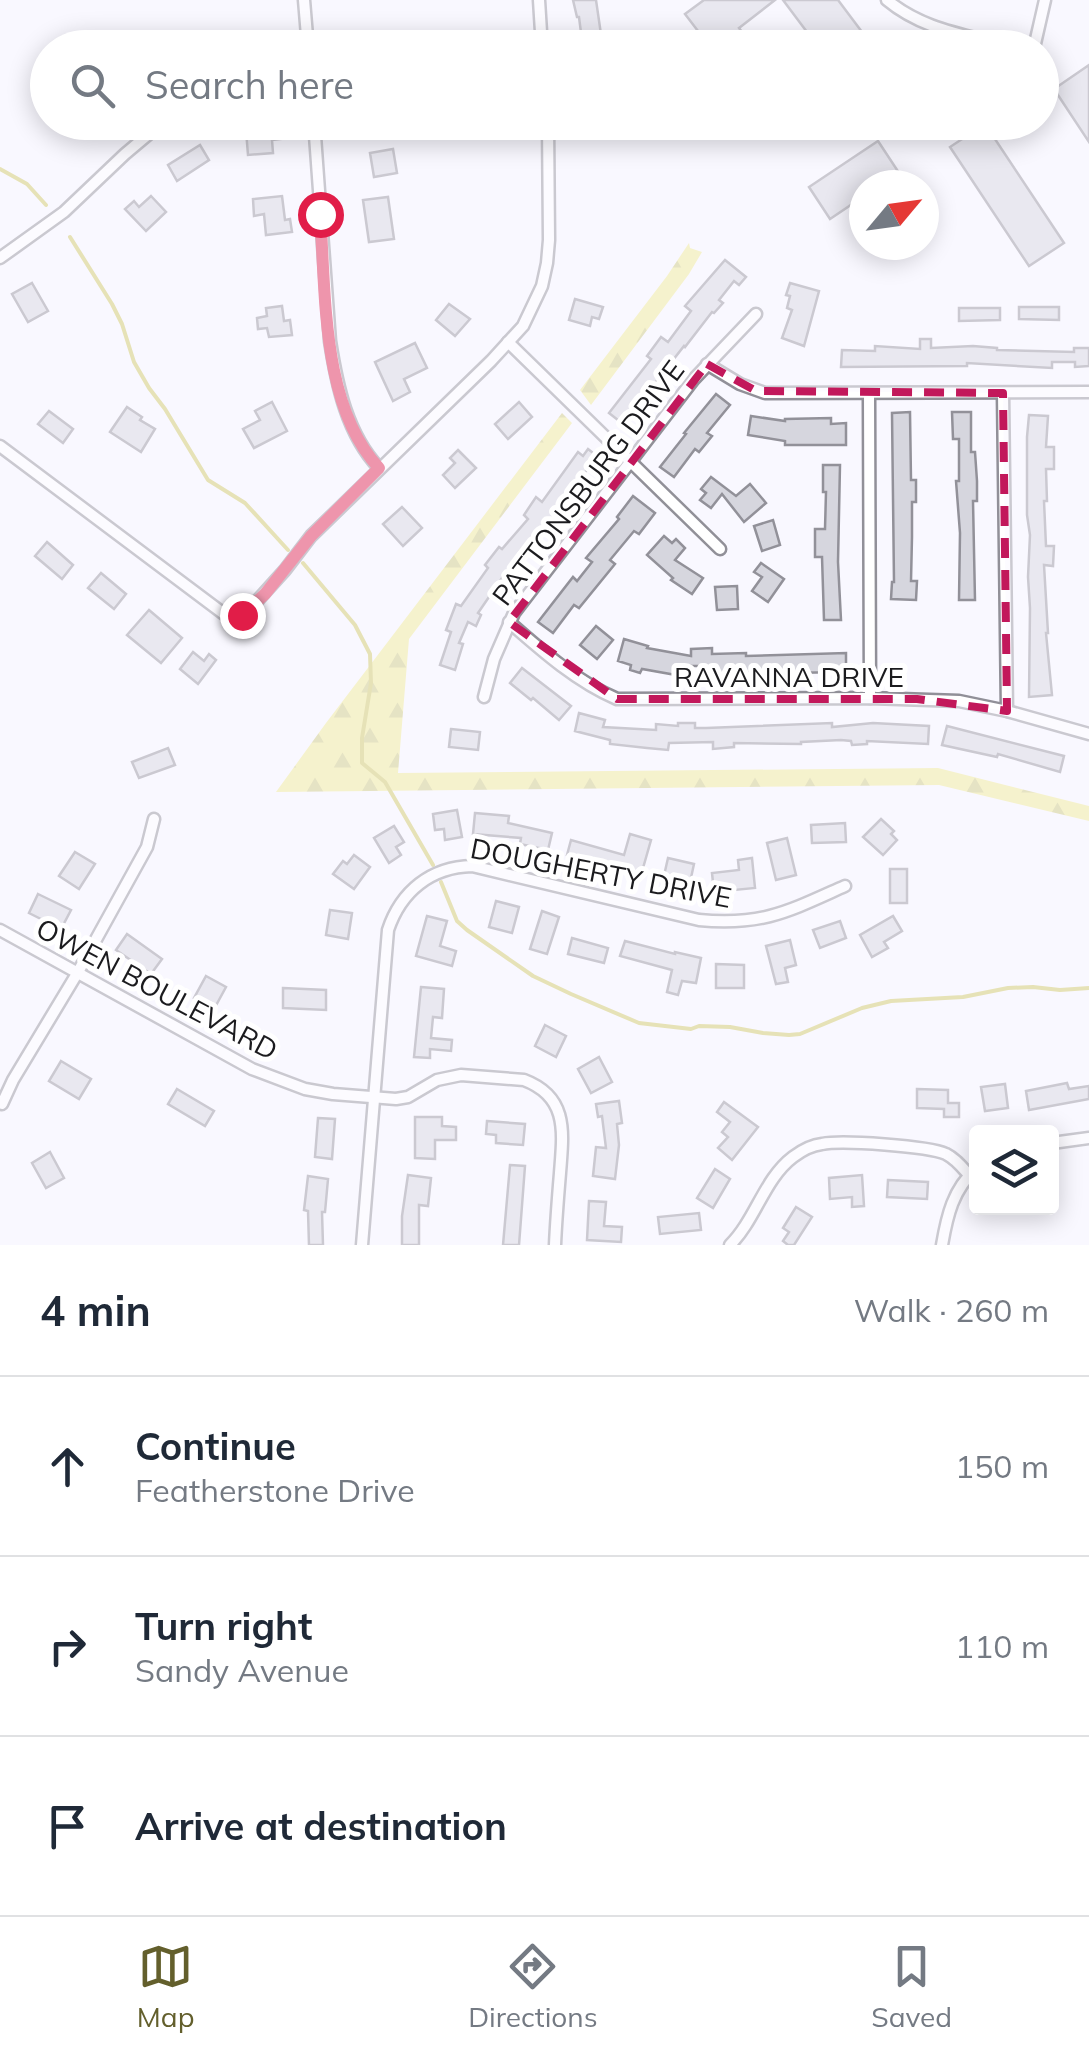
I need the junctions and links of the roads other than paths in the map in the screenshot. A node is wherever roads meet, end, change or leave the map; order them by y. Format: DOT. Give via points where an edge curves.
graph roads {
  1 [pos="304,0"];
  2 [pos="538,0"];
  3 [pos="888,0"];
  4 [pos="1046,0"];
  5 [pos="306,30"];
  6 [pos="540,30"];
  7 [pos="938,30"];
  8 [pos="1038,30"];
  9 [pos="142,140"];
  10 [pos="315,140"];
  11 [pos="548,140"];
  12 [pos="0,258"];
  13 [pos="756,314"];
  14 [pos="508,342"];
  15 [pos="707,364"];
  16 [pos="1089,392"];
  17 [pos="1003,393"];
  18 [pos="869,394"];
  19 [pos="0,446"];
  20 [pos="630,459"];
  21 [pos="379,468"];
  22 [pos="720,549"];
  23 [pos="509,622"];
  24 [pos="484,696"];
  25 [pos="870,698"];
  26 [pos="1007,711"];
  27 [pos="1089,734"];
  28 [pos="154,819"];
  29 [pos="845,886"];
  30 [pos="0,930"];
  31 [pos="78,972"];
  32 [pos="374,1097"];
  33 [pos="2,1104"];
  34 [pos="1089,1138"];
  35 [pos="1059,1142"];
  36 [pos="969,1169"];
  37 [pos="969,1178"];
  38 [pos="362,1245"];
  39 [pos="554,1245"];
  40 [pos="730,1245"];
  41 [pos="942,1245"];
  1 -- 5 [label="street"];
  2 -- 6 [label="street"];
  3 -- 7 [label="street"];
  4 -- 8 [label="street"];
  9 -- 12 [label="street" via="64,212"];
  10 -- 21 [label="street" via="336,374 350,421"];
  11 -- 14 [label="street" via="547,263 533,308"];
  13 -- 15 [label="street, PATTONSBURG DRIVE"];
  14 -- 20 [label="street"];
  14 -- 21 [label="street"];
  15 -- 18 [label="street" via="765,393"];
  15 -- 20 [label="street, PATTONSBURG DRIVE"];
  16 -- 17 [label="street"];
  17 -- 18 [label="street"];
  17 -- 26 [label="street"];
  18 -- 25 [label="street"];
  19 -- 21 [label="street" via="235,617 265,594"];
  20 -- 22 [label="street"];
  20 -- 23 [label="street, PATTONSBURG DRIVE"];
  23 -- 24 [label="street, PATTONSBURG DRIVE"];
  23 -- 25 [label="street, RAVANNA DRIVE" via="574,675 617,699"];
  25 -- 26 [label="street, RAVANNA DRIVE" via="959,701"];
  26 -- 27 [label="street, RAVANNA DRIVE"];
  28 -- 31 [label="street" via="147,846"];
  29 -- 32 [label="street, DOUGHERTY DRIVE" via="764,919 724,922 490,869 439,872 410,892 388,930"];
  30 -- 31 [label="street, OWEN BOULEVARD"];
  31 -- 32 [label="street, OWEN BOULEVARD" via="278,1080"];
  31 -- 33 [label="street"];
  32 -- 38 [label="street, DOUGHERTY DRIVE"];
  32 -- 39 [label="street, OWEN BOULEVARD" via="408,1097 461,1075 524,1080 544,1091 563,1133"];
  34 -- 35 [label="street"];
  36 -- 40 [label="street" via="938,1151 814,1146 779,1170"];
  37 -- 41 [label="street" via="951,1205"];
}
